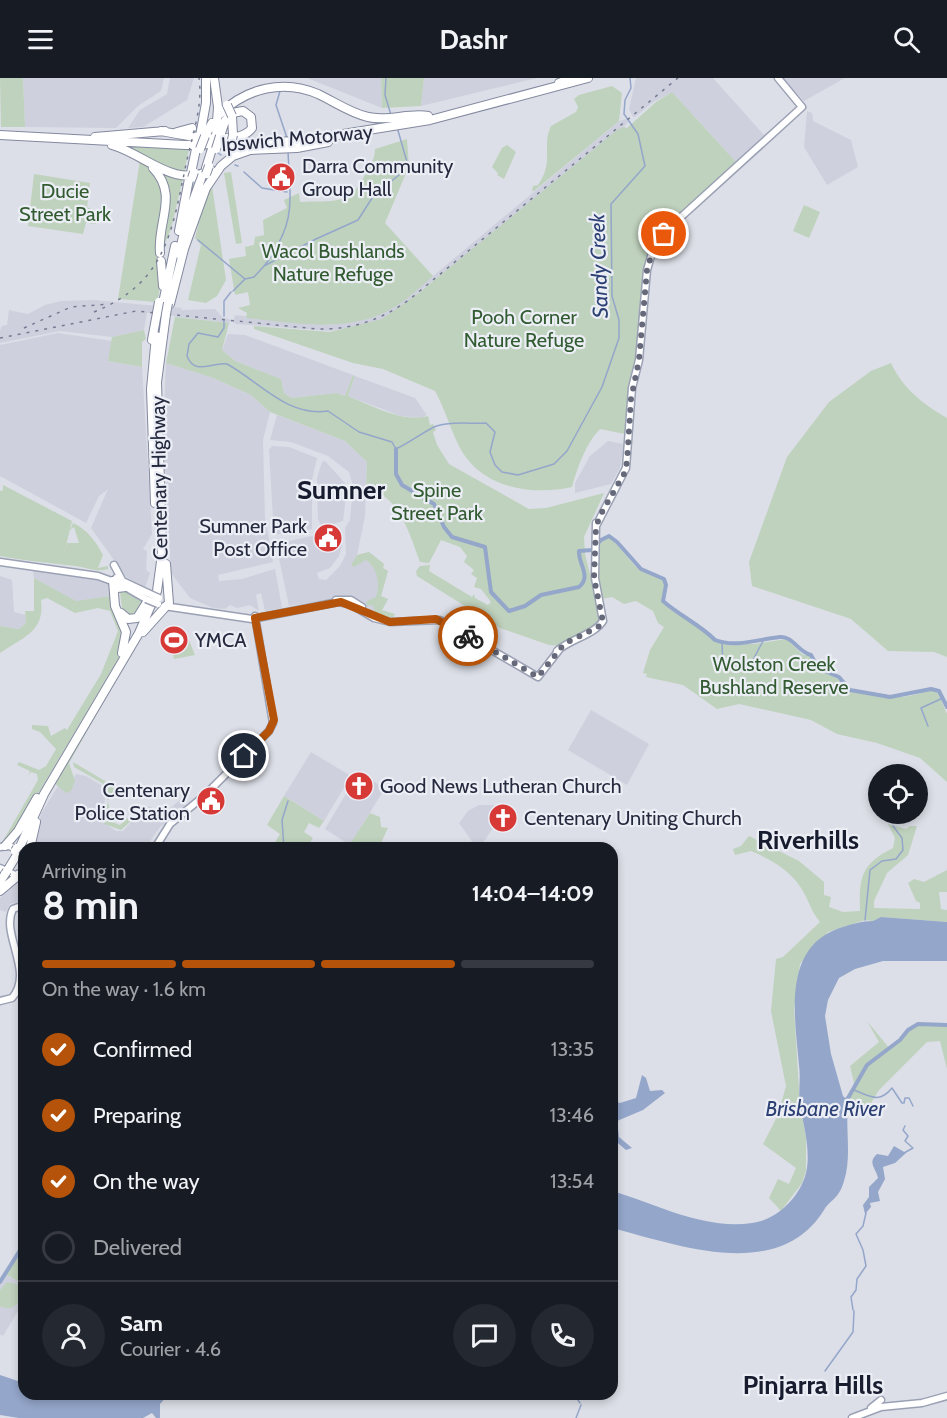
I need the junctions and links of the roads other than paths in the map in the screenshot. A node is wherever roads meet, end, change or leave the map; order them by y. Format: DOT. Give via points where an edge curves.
graph roads {
  1 [pos="205,78"];
  2 [pos="215,78"];
  3 [pos="572,78"];
  4 [pos="588,78"];
  5 [pos="778,78"];
  6 [pos="220,114"];
  7 [pos="199,119"];
  8 [pos="400,122"];
  9 [pos="212,123"];
  10 [pos="384,124"];
  11 [pos="192,128"];
  12 [pos="161,131"];
  13 [pos="0,133"];
  14 [pos="95,136"];
  15 [pos="202,136"];
  16 [pos="218,136"];
  17 [pos="82,140"];
  18 [pos="288,143"];
  19 [pos="144,159"];
  20 [pos="165,303"];
  21 [pos="163,314"];
  22 [pos="161,522"];
  23 [pos="0,562"];
  24 [pos="114,565"];
  25 [pos="118,583"];
  26 [pos="149,592"];
  27 [pos="325,603"];
  28 [pos="167,605"];
  29 [pos="253,617"];
  30 [pos="127,654"];
  31 [pos="115,668"];
  32 [pos="540,674"];
  33 [pos="51,777"];
  34 [pos="48,787"];
  35 [pos="23,842"];
  36 [pos="23,842"];
  37 [pos="31,842"];
  38 [pos="156,842"];
  39 [pos="157,842"];
  40 [pos="2,847"];
  41 [pos="18,851"];
  42 [pos="18,852"];
  43 [pos="3,872"];
  44 [pos="18,873"];
  45 [pos="18,876"];
  46 [pos="0,882"];
  47 [pos="0,891"];
  48 [pos="18,905"];
  49 [pos="0,1001"];
  50 [pos="947,1396"];
  51 [pos="881,1400"];
  52 [pos="869,1410"];
  53 [pos="862,1416"];
  54 [pos="852,1418"];
  1 -- 7 [label="highway"];
  1 -- 15 [label="highway, Centenary Highway"];
  2 -- 16 [label="highway, Centenary Highway"];
  2 -- 19 [label="highway, bridge" via="232,116 233,135 230,149 215,167 194,176 171,174"];
  3 -- 8 [label="highway"];
  4 -- 8 [label="highway, Ipswich Motorway" via="476,110"];
  5 -- 32 [label="main road" via="802,107 666,231 652,253 624,474 596,526 594,578 602,623 559,650"];
  6 -- 10 [label="highway" via="251,93 285,87 311,91"];
  8 -- 10 [label="highway"];
  9 -- 15 [label="highway"];
  10 -- 18 [label="highway, Ipswich Motorway"];
  10 -- 18 [label="highway, Ipswich Motorway" via="361,133"];
  11 -- 12 [label="highway"];
  12 -- 14 [label="highway"];
  12 -- 16 [label="highway" via="193,137 241,136 252,128 250,116 243,111 232,113"];
  13 -- 14 [label="highway, Ipswich Motorway"];
  13 -- 17 [label="highway, Ipswich Motorway"];
  14 -- 18 [label="highway, Ipswich Motorway"];
  15 -- 20 [label="highway, Centenary Highway, bridge"];
  16 -- 20 [label="highway, Centenary Highway, bridge" via="191,204"];
  17 -- 18 [label="highway, Ipswich Motorway" via="206,146"];
  17 -- 19 [label="highway" via="117,146"];
  18 -- 20 [label="highway" via="244,152 227,160 215,172"];
  19 -- 20 [label="highway" via="159,175 167,194 159,240"];
  20 -- 21 [label="highway, Centenary Highway, bridge"];
  21 -- 22 [label="highway, Centenary Highway" via="157,390"];
  21 -- 26 [label="highway, Centenary Highway" via="151,389 157,549"];
  22 -- 28 [label="highway"];
  22 -- 30 [label="highway, Centenary Highway" via="158,587 147,618"];
  23 -- 25 [label="main road"];
  24 -- 25 [label="main road"];
  25 -- 26 [label="main road"];
  25 -- 26 [label="highway" via="120,611 125,617 139,617"];
  25 -- 31 [label="highway" via="115,604 127,636"];
  26 -- 28 [label="main road, bridge"];
  26 -- 31 [label="highway, Centenary Highway" via="142,621"];
  27 -- 29 [label="main road"];
  27 -- 32 [label="main road" via="348,604 390,622 440,620"];
  27 -- 32 [label="main road" via="351,600 390,620 438,617"];
  28 -- 29 [label="main road"];
  28 -- 30 [label="highway"];
  29 -- 38 [label="main road" via="271,722 198,798 168,822"];
  29 -- 39 [label="main road" via="276,723 204,796 170,824"];
  30 -- 34 [label="highway, Centenary Highway"];
  31 -- 33 [label="highway, Centenary Highway"];
  33 -- 36 [label="highway, Centenary Highway"];
  33 -- 40 [label="highway" via="18,831"];
  34 -- 35 [label="highway, Centenary Highway"];
  34 -- 37 [label="highway"];
  40 -- 41 [label="main road"];
  42 -- 43 [label="highway, Centenary Highway"];
  43 -- 44 [label="main road"];
  43 -- 46 [label="highway, Centenary Highway"];
  45 -- 47 [label="highway"];
  48 -- 49 [label="main road" via="6,920 16,990 9,999"];
  50 -- 52 [label="main road"];
  51 -- 52 [label="main road"];
  52 -- 53 [label="main road"];
  53 -- 54 [label="main road"];
}
